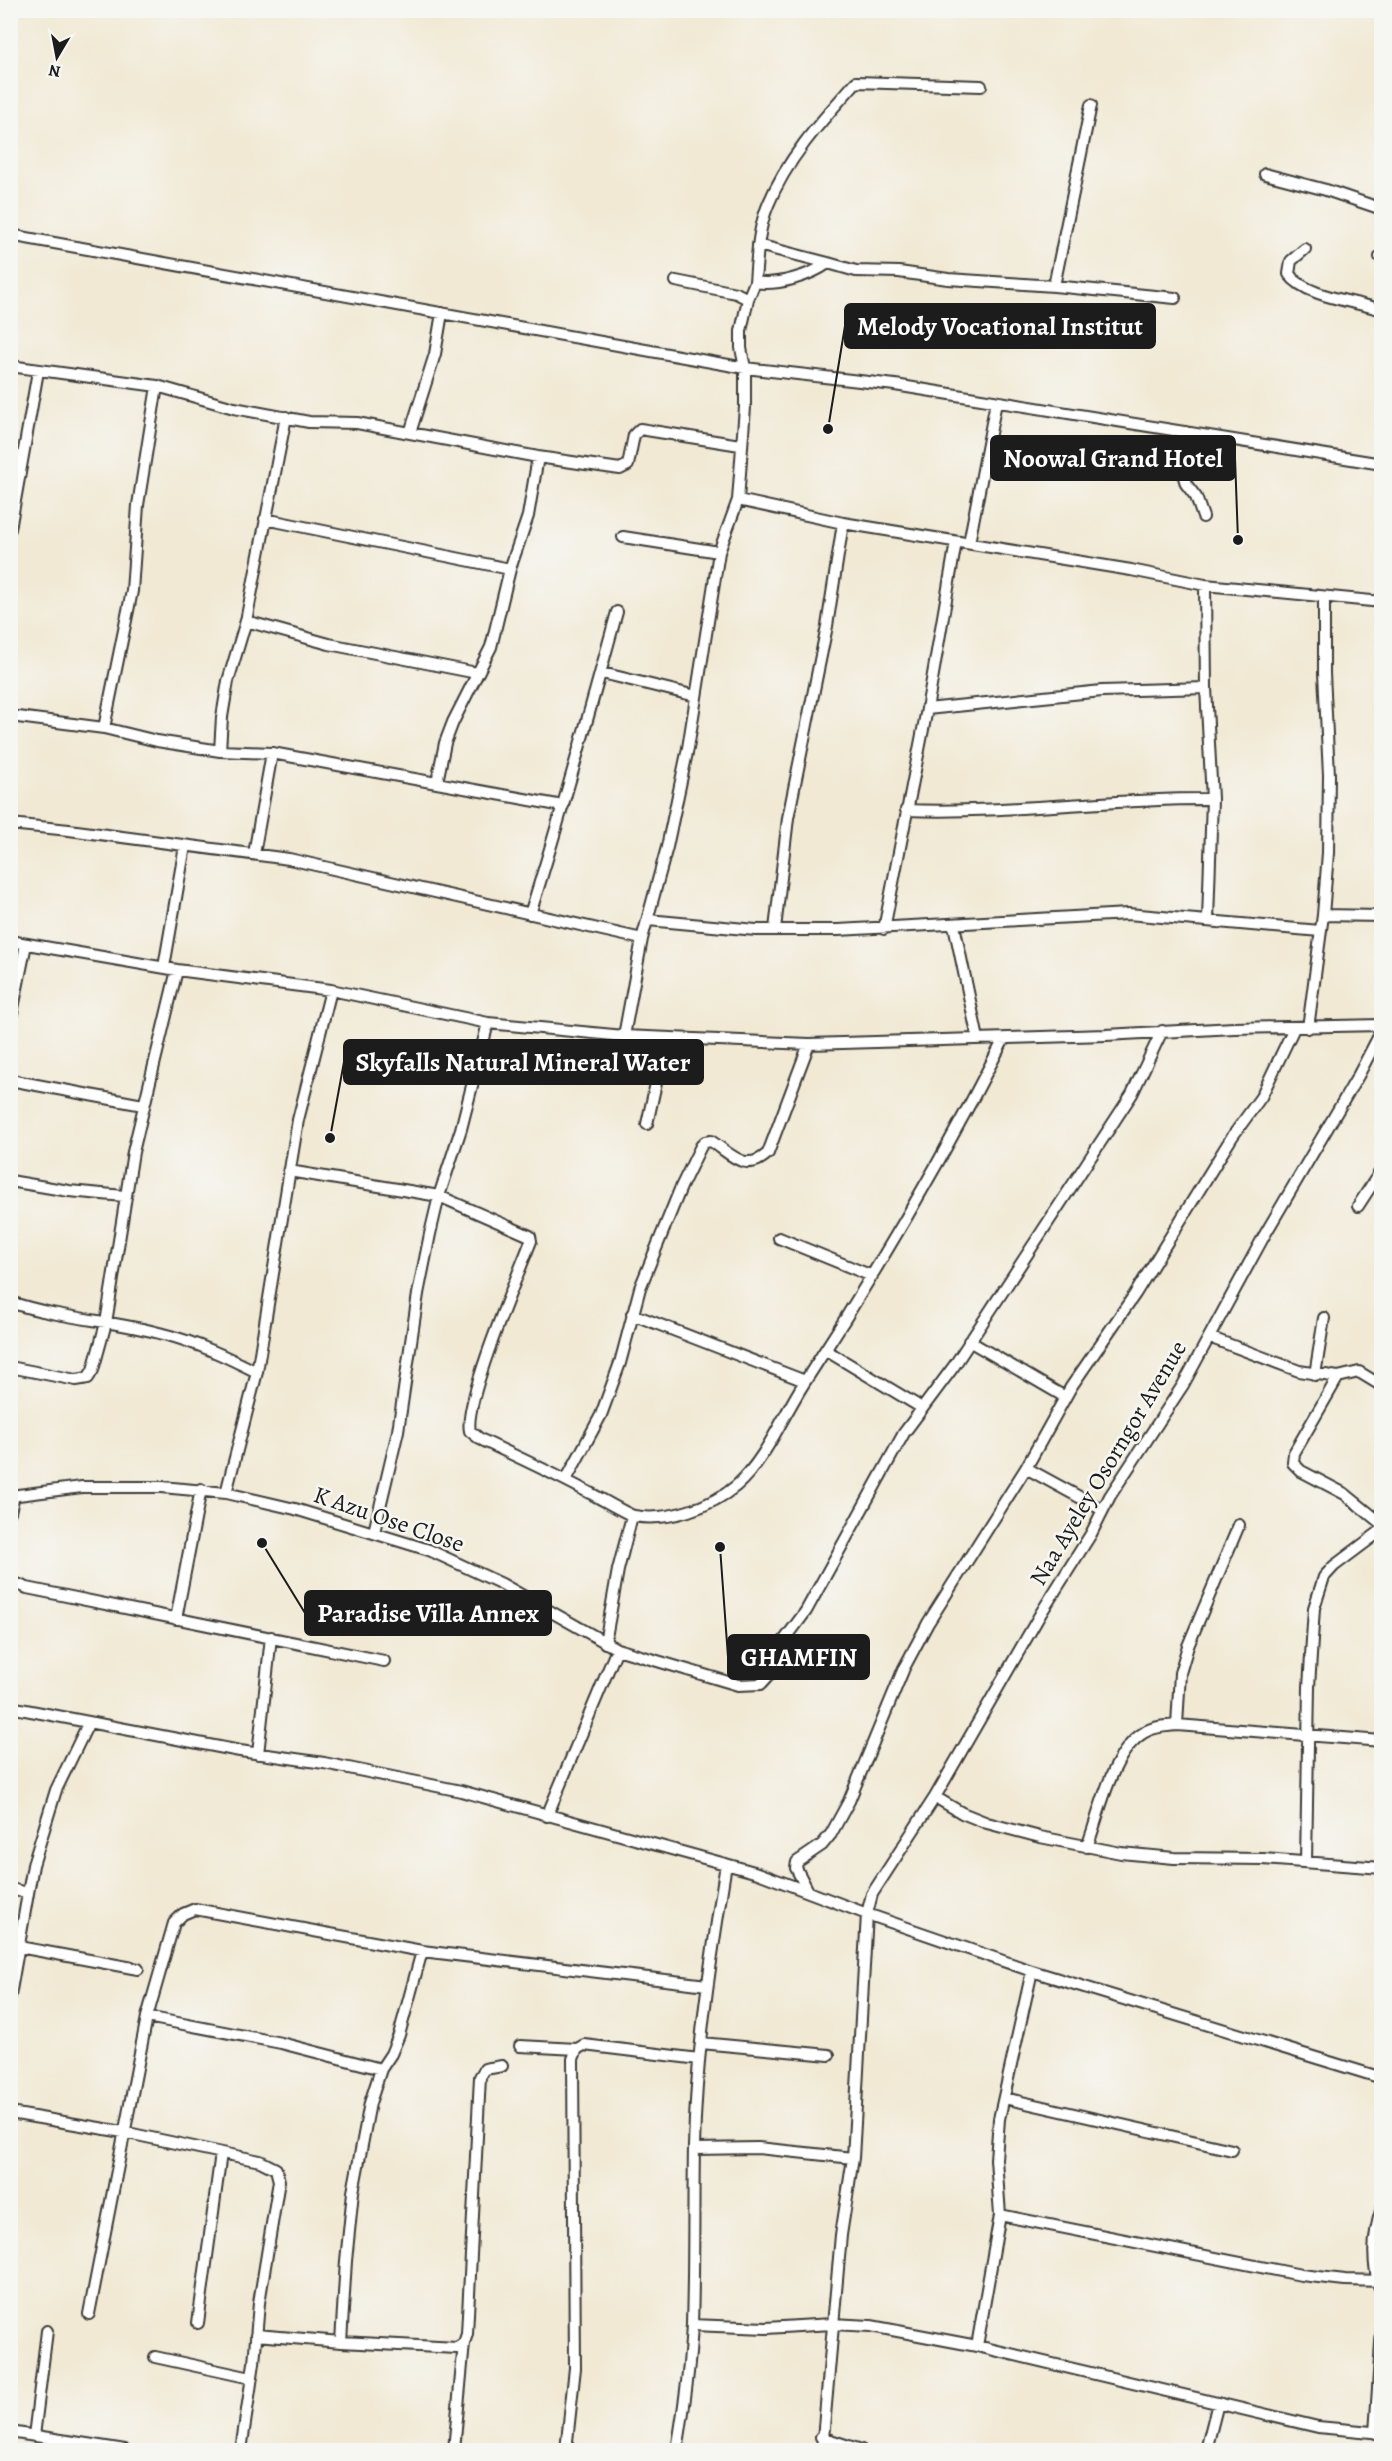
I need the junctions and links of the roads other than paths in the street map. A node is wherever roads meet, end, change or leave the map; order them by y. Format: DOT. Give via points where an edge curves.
graph roads {
  1 [pos="981,86"];
  2 [pos="1091,105"];
  3 [pos="1265,174"];
  4 [pos="1382,209"];
  5 [pos="10,235"];
  6 [pos="758,245"];
  7 [pos="1305,249"];
  8 [pos="828,263"];
  9 [pos="676,280"];
  10 [pos="755,282"];
  11 [pos="1054,286"];
  12 [pos="1175,298"];
  13 [pos="748,299"];
  14 [pos="1382,310"];
  15 [pos="442,313"];
  16 [pos="10,366"];
  17 [pos="745,368"];
  18 [pos="38,371"];
  19 [pos="157,386"];
  20 [pos="996,402"];
  21 [pos="286,417"];
  22 [pos="410,432"];
  23 [pos="1186,432"];
  24 [pos="740,445"];
  25 [pos="538,458"];
  26 [pos="1382,464"];
  27 [pos="738,500"];
  28 [pos="1203,517"];
  29 [pos="265,519"];
  30 [pos="843,523"];
  31 [pos="10,529"];
  32 [pos="623,537"];
  33 [pos="956,542"];
  34 [pos="969,543"];
  35 [pos="719,552"];
  36 [pos="510,569"];
  37 [pos="1205,585"];
  38 [pos="1324,598"];
  39 [pos="1382,602"];
  40 [pos="617,612"];
  41 [pos="246,621"];
  42 [pos="477,673"];
  43 [pos="602,673"];
  44 [pos="1206,688"];
  45 [pos="696,696"];
  46 [pos="927,709"];
  47 [pos="10,716"];
  48 [pos="104,728"];
  49 [pos="220,751"];
  50 [pos="272,753"];
  51 [pos="438,782"];
  52 [pos="1212,799"];
  53 [pos="563,806"];
  54 [pos="906,810"];
  55 [pos="10,824"];
  56 [pos="185,846"];
  57 [pos="254,854"];
  58 [pos="530,914"];
  59 [pos="1323,915"];
  60 [pos="1382,916"];
  61 [pos="648,920"];
  62 [pos="1208,920"];
  63 [pos="954,925"];
  64 [pos="775,929"];
  65 [pos="884,929"];
  66 [pos="1320,931"];
  67 [pos="642,939"];
  68 [pos="10,941"];
  69 [pos="26,944"];
  70 [pos="164,968"];
  71 [pos="177,970"];
  72 [pos="331,990"];
  73 [pos="10,1023"];
  74 [pos="488,1023"];
  75 [pos="1382,1025"];
  76 [pos="1294,1028"];
  77 [pos="1308,1028"];
  78 [pos="1382,1030"];
  79 [pos="1162,1031"];
  80 [pos="624,1036"];
  81 [pos="666,1038"];
  82 [pos="978,1039"];
  83 [pos="1004,1039"];
  84 [pos="809,1044"];
  85 [pos="10,1080"];
  86 [pos="143,1105"];
  87 [pos="647,1124"];
  88 [pos="1382,1168"];
  89 [pos="289,1171"];
  90 [pos="10,1181"];
  91 [pos="124,1196"];
  92 [pos="439,1196"];
  93 [pos="1358,1206"];
  94 [pos="779,1238"];
  95 [pos="872,1276"];
  96 [pos="10,1302"];
  97 [pos="632,1314"];
  98 [pos="1324,1318"];
  99 [pos="105,1323"];
  100 [pos="1209,1337"];
  101 [pos="969,1341"];
  102 [pos="827,1351"];
  103 [pos="10,1367"];
  104 [pos="257,1372"];
  105 [pos="1315,1375"];
  106 [pos="1338,1377"];
  107 [pos="805,1381"];
  108 [pos="1382,1386"];
  109 [pos="1065,1397"];
  110 [pos="922,1408"];
  111 [pos="1026,1468"];
  112 [pos="566,1480"];
  113 [pos="201,1489"];
  114 [pos="226,1493"];
  115 [pos="12,1496"];
  116 [pos="1103,1510"];
  117 [pos="10,1512"];
  118 [pos="632,1516"];
  119 [pos="1382,1524"];
  120 [pos="1239,1526"];
  121 [pos="1382,1530"];
  122 [pos="374,1532"];
  123 [pos="10,1581"];
  124 [pos="176,1619"];
  125 [pos="271,1637"];
  126 [pos="606,1643"];
  127 [pos="617,1648"];
  128 [pos="384,1660"];
  129 [pos="10,1707"];
  130 [pos="89,1722"];
  131 [pos="1177,1725"];
  132 [pos="1309,1736"];
  133 [pos="1382,1741"];
  134 [pos="258,1754"];
  135 [pos="935,1797"];
  136 [pos="547,1816"];
  137 [pos="1087,1847"];
  138 [pos="1306,1862"];
  139 [pos="726,1864"];
  140 [pos="1382,1868"];
  141 [pos="10,1889"];
  142 [pos="808,1892"];
  143 [pos="28,1893"];
  144 [pos="867,1914"];
  145 [pos="19,1947"];
  146 [pos="422,1951"];
  147 [pos="138,1969"];
  148 [pos="1032,1971"];
  149 [pos="707,1985"];
  150 [pos="10,1996"];
  151 [pos="147,2017"];
  152 [pos="701,2043"];
  153 [pos="520,2046"];
  154 [pos="577,2049"];
  155 [pos="829,2055"];
  156 [pos="699,2059"];
  157 [pos="502,2066"];
  158 [pos="381,2068"];
  159 [pos="1382,2078"];
  160 [pos="1004,2098"];
  161 [pos="10,2113"];
  162 [pos="123,2132"];
  163 [pos="694,2149"];
  164 [pos="1232,2150"];
  165 [pos="221,2153"];
  166 [pos="853,2158"];
  167 [pos="1382,2208"];
  168 [pos="1000,2215"];
  169 [pos="1379,2281"];
  170 [pos="1382,2294"];
  171 [pos="89,2314"];
  172 [pos="198,2323"];
  173 [pos="832,2324"];
  174 [pos="692,2325"];
  175 [pos="1382,2328"];
  176 [pos="47,2331"];
  177 [pos="256,2335"];
  178 [pos="341,2342"];
  179 [pos="464,2343"];
  180 [pos="977,2346"];
  181 [pos="155,2356"];
  182 [pos="251,2378"];
  183 [pos="1218,2403"];
  184 [pos="10,2432"];
  185 [pos="1378,2433"];
  186 [pos="34,2436"];
  187 [pos="821,2437"];
  188 [pos="125,2451"];
  189 [pos="241,2451"];
  190 [pos="454,2451"];
  191 [pos="566,2451"];
  192 [pos="678,2451"];
  193 [pos="822,2451"];
  194 [pos="861,2451"];
  195 [pos="1206,2451"];
  1 -- 6 [label="street" via="856,82 819,123 782,176 767,207"];
  2 -- 11 [label="street"];
  3 -- 4 [label="street"];
  5 -- 15 [label="street"];
  6 -- 8 [label="street"];
  6 -- 10 [label="street"];
  7 -- 14 [label="street" via="1291,261 1289,274 1299,285"];
  8 -- 10 [label="street" via="798,277"];
  8 -- 11 [label="street" via="856,271"];
  9 -- 13 [label="street"];
  10 -- 13 [label="street"];
  11 -- 12 [label="street"];
  13 -- 17 [label="street" via="741,331"];
  15 -- 17 [label="street"];
  15 -- 22 [label="street" via="435,354"];
  16 -- 18 [label="street"];
  17 -- 20 [label="street" via="895,385"];
  17 -- 24 [label="street"];
  18 -- 19 [label="street"];
  18 -- 31 [label="street"];
  19 -- 21 [label="street" via="234,408"];
  19 -- 48 [label="street" via="138,505 132,591"];
  20 -- 23 [label="street"];
  20 -- 34 [label="street"];
  21 -- 22 [label="street"];
  21 -- 29 [label="street"];
  22 -- 25 [label="street"];
  23 -- 26 [label="street"];
  23 -- 28 [label="street" via="1184,477"];
  24 -- 25 [label="street" via="640,429 634,435 628,465 620,469"];
  24 -- 27 [label="street"];
  25 -- 36 [label="street" via="528,516"];
  27 -- 30 [label="street"];
  27 -- 35 [label="street"];
  29 -- 36 [label="street"];
  29 -- 41 [label="street"];
  30 -- 33 [label="street"];
  30 -- 64 [label="street" via="827,626 788,818"];
  32 -- 35 [label="street"];
  33 -- 34 [label="street"];
  33 -- 46 [label="street"];
  34 -- 37 [label="street"];
  35 -- 45 [label="street"];
  36 -- 42 [label="street" via="491,647"];
  37 -- 38 [label="street"];
  37 -- 44 [label="street"];
  38 -- 39 [label="street"];
  38 -- 59 [label="street" via="1329,775"];
  40 -- 43 [label="street"];
  41 -- 42 [label="street" via="329,644"];
  41 -- 49 [label="street" via="228,681"];
  42 -- 51 [label="street" via="445,743"];
  43 -- 45 [label="street"];
  43 -- 53 [label="street"];
  44 -- 46 [label="street" via="1102,691"];
  44 -- 52 [label="street"];
  45 -- 61 [label="street" via="670,836"];
  46 -- 54 [label="street"];
  47 -- 48 [label="street"];
  48 -- 49 [label="street"];
  49 -- 50 [label="street"];
  50 -- 51 [label="street"];
  50 -- 57 [label="street"];
  51 -- 53 [label="street"];
  52 -- 54 [label="street" via="1140,799 987,811"];
  52 -- 62 [label="street"];
  53 -- 58 [label="street"];
  54 -- 65 [label="street"];
  55 -- 56 [label="street"];
  56 -- 57 [label="street"];
  56 -- 70 [label="street"];
  57 -- 58 [label="street"];
  58 -- 67 [label="street"];
  59 -- 60 [label="street"];
  59 -- 66 [label="street"];
  61 -- 64 [label="street"];
  61 -- 67 [label="street"];
  62 -- 63 [label="street" via="1128,914"];
  62 -- 66 [label="street"];
  63 -- 65 [label="street"];
  63 -- 82 [label="street"];
  64 -- 65 [label="street"];
  66 -- 77 [label="street"];
  67 -- 80 [label="street"];
  68 -- 69 [label="street"];
  69 -- 70 [label="street"];
  69 -- 73 [label="street"];
  70 -- 71 [label="street"];
  71 -- 72 [label="street"];
  71 -- 86 [label="street"];
  72 -- 74 [label="street"];
  72 -- 89 [label="street"];
  74 -- 80 [label="street"];
  74 -- 92 [label="street"];
  75 -- 77 [label="street"];
  76 -- 77 [label="street"];
  76 -- 79 [label="street"];
  76 -- 109 [label="street" via="1261,1097"];
  78 -- 100 [label="street, Naa Ayeley Osorngor Avenue"];
  79 -- 83 [label="street"];
  79 -- 101 [label="street" via="1132,1094"];
  80 -- 81 [label="street"];
  81 -- 84 [label="street"];
  81 -- 87 [label="street"];
  82 -- 83 [label="street"];
  82 -- 84 [label="street"];
  83 -- 95 [label="street" via="956,1133"];
  84 -- 97 [label="street" via="764,1157 744,1163 711,1141 701,1146"];
  85 -- 86 [label="street"];
  86 -- 91 [label="street"];
  88 -- 93 [label="street"];
  89 -- 92 [label="street"];
  89 -- 104 [label="street"];
  90 -- 91 [label="street"];
  91 -- 99 [label="street"];
  92 -- 112 [label="street" via="519,1229 531,1238 486,1360 469,1418 470,1431"];
  92 -- 122 [label="street" via="418,1294 398,1431"];
  94 -- 95 [label="street"];
  95 -- 102 [label="street"];
  96 -- 99 [label="street"];
  97 -- 107 [label="street"];
  97 -- 112 [label="street" via="604,1407"];
  98 -- 105 [label="street"];
  99 -- 103 [label="street" via="88,1378 76,1380"];
  99 -- 104 [label="street" via="164,1334"];
  100 -- 105 [label="street"];
  100 -- 116 [label="street, Naa Ayeley Osorngor Avenue"];
  101 -- 109 [label="street"];
  101 -- 110 [label="street"];
  102 -- 107 [label="street"];
  102 -- 110 [label="street"];
  104 -- 114 [label="street"];
  105 -- 106 [label="street"];
  106 -- 108 [label="street" via="1359,1372"];
  106 -- 119 [label="street" via="1294,1454 1293,1463 1345,1494"];
  107 -- 118 [label="street" via="783,1421 738,1484 720,1498 684,1512"];
  109 -- 111 [label="street"];
  110 -- 127 [label="street, K Azu Ose Close" via="761,1684 738,1685"];
  111 -- 116 [label="street"];
  111 -- 142 [label="street" via="915,1647 831,1834 797,1862 796,1868"];
  112 -- 118 [label="street"];
  113 -- 114 [label="street, K Azu Ose Close"];
  113 -- 115 [label="street, K Azu Ose Close" via="82,1487"];
  113 -- 124 [label="street"];
  114 -- 122 [label="street, K Azu Ose Close"];
  115 -- 117 [label="street"];
  116 -- 135 [label="street, Naa Ayeley Osorngor Avenue"];
  118 -- 126 [label="street"];
  120 -- 131 [label="street" via="1183,1664"];
  121 -- 132 [label="street" via="1334,1566 1318,1591 1309,1687"];
  122 -- 126 [label="street, K Azu Ose Close" via="463,1565"];
  123 -- 124 [label="street" via="27,1588"];
  124 -- 125 [label="street"];
  125 -- 128 [label="street"];
  125 -- 134 [label="street"];
  126 -- 127 [label="street, K Azu Ose Close"];
  127 -- 136 [label="street"];
  129 -- 130 [label="street"];
  130 -- 134 [label="street"];
  130 -- 143 [label="street" via="57,1790"];
  131 -- 132 [label="street"];
  131 -- 137 [label="street" via="1145,1731 1133,1742 1109,1781"];
  132 -- 133 [label="street"];
  132 -- 138 [label="street"];
  134 -- 136 [label="street" via="422,1782"];
  135 -- 137 [label="street" via="987,1823"];
  135 -- 144 [label="street, Naa Ayeley Osorngor Avenue" via="872,1894"];
  136 -- 139 [label="street"];
  137 -- 138 [label="street" via="1174,1858"];
  138 -- 140 [label="street"];
  139 -- 142 [label="street"];
  139 -- 149 [label="street"];
  141 -- 143 [label="street"];
  142 -- 144 [label="street"];
  143 -- 145 [label="street"];
  144 -- 148 [label="street"];
  144 -- 166 [label="street, Naa Ayeley Osorngor Avenue"];
  145 -- 147 [label="street"];
  145 -- 150 [label="street"];
  146 -- 149 [label="street"];
  146 -- 151 [label="street" via="195,1910 174,1923"];
  146 -- 158 [label="street" via="399,2035"];
  148 -- 159 [label="street"];
  148 -- 160 [label="street"];
  149 -- 152 [label="street"];
  151 -- 158 [label="street"];
  151 -- 162 [label="street"];
  152 -- 155 [label="street"];
  152 -- 156 [label="street"];
  153 -- 154 [label="street"];
  154 -- 156 [label="street" via="584,2045"];
  154 -- 191 [label="street" via="573,2059 575,2368"];
  156 -- 163 [label="street"];
  157 -- 179 [label="street" via="485,2069 480,2077"];
  158 -- 178 [label="street" via="370,2103 353,2192"];
  160 -- 164 [label="street"];
  160 -- 168 [label="street" via="996,2159"];
  161 -- 162 [label="street"];
  162 -- 165 [label="street"];
  162 -- 171 [label="street"];
  163 -- 166 [label="street" via="758,2148"];
  163 -- 174 [label="street"];
  165 -- 172 [label="street"];
  165 -- 177 [label="street" via="260,2161 276,2169 279,2175"];
  166 -- 173 [label="street, Naa Ayeley Osorngor Avenue"];
  167 -- 169 [label="street" via="1373,2253"];
  168 -- 169 [label="street" via="1300,2275"];
  168 -- 180 [label="street"];
  169 -- 170 [label="street"];
  173 -- 174 [label="street" via="766,2328"];
  173 -- 180 [label="street" via="871,2326"];
  173 -- 187 [label="street, Naa Ayeley Osorngor Avenue"];
  174 -- 192 [label="street"];
  175 -- 185 [label="street"];
  176 -- 186 [label="street"];
  177 -- 178 [label="street"];
  177 -- 182 [label="street"];
  178 -- 179 [label="street" via="457,2348"];
  179 -- 190 [label="street"];
  180 -- 183 [label="street"];
  181 -- 182 [label="street"];
  182 -- 189 [label="street"];
  183 -- 185 [label="street" via="1318,2427"];
  183 -- 195 [label="street"];
  184 -- 186 [label="street"];
  186 -- 188 [label="street"];
  187 -- 193 [label="street, Naa Ayeley Osorngor Avenue"];
  187 -- 194 [label="street"];
}
